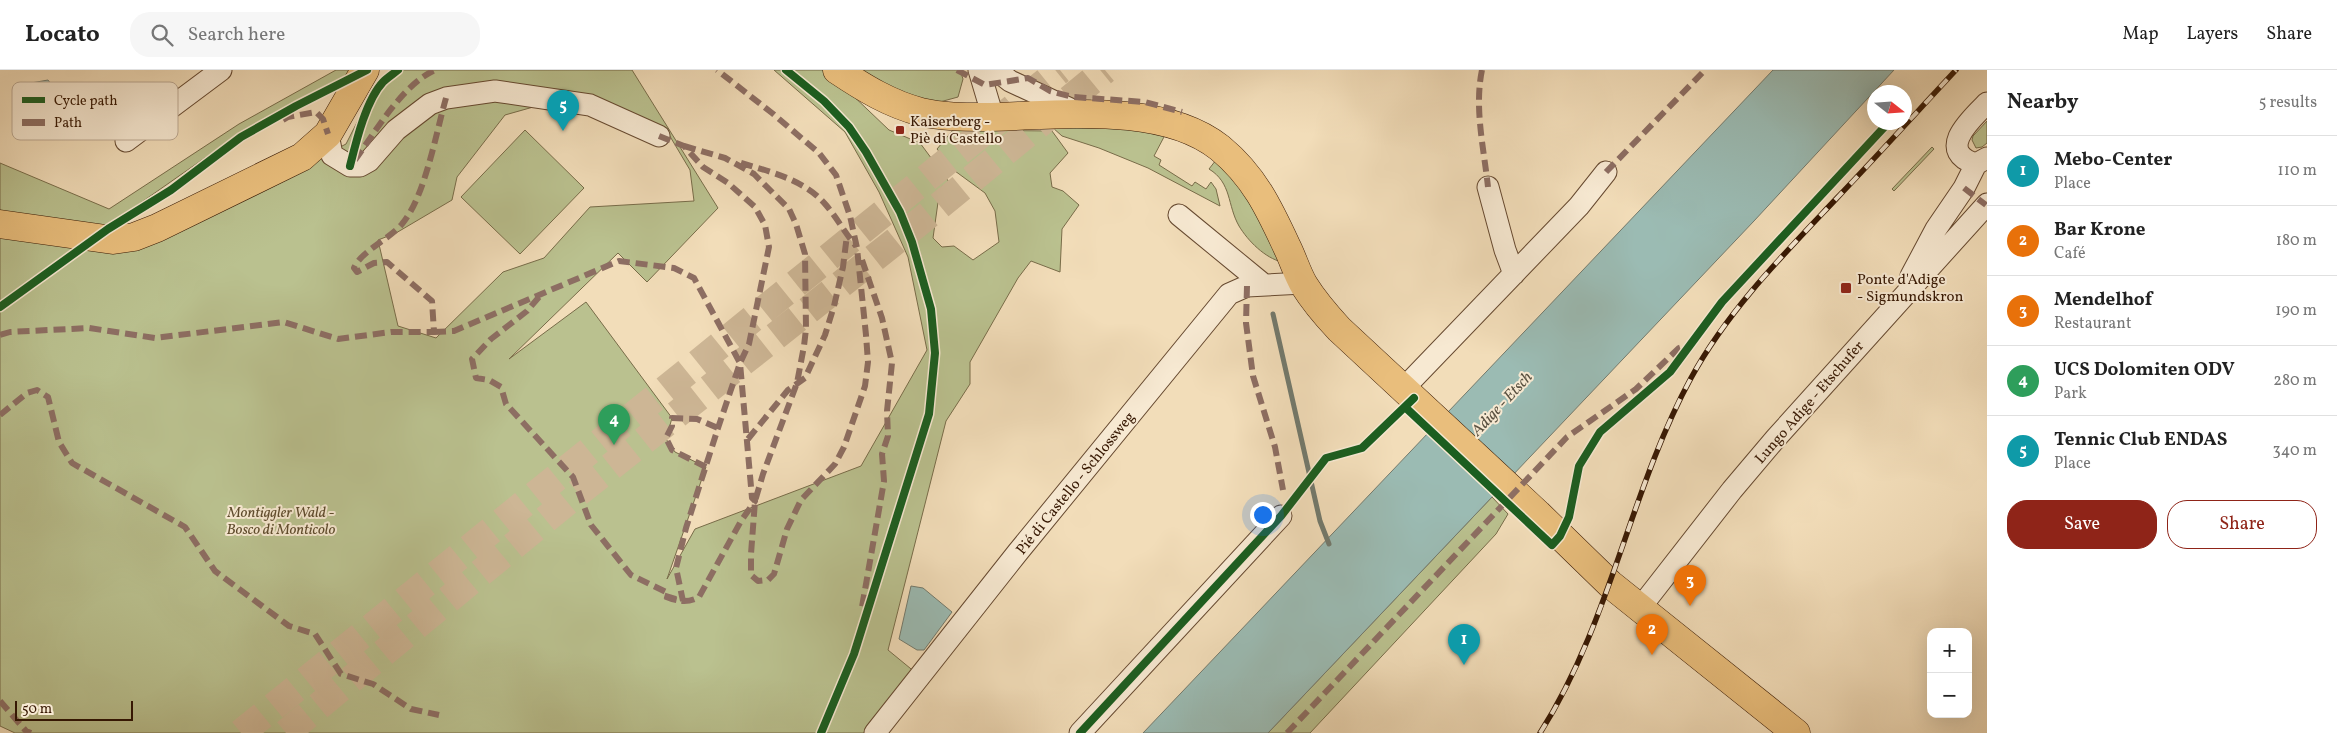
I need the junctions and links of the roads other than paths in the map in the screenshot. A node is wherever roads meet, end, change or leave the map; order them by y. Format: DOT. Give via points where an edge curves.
graph roads {
  1 [pos="221,70"];
  2 [pos="365,70"];
  3 [pos="837,70"];
  4 [pos="992,76"];
  5 [pos="178,102"];
  6 [pos="1987,103"];
  7 [pos="964,116"];
  8 [pos="1004,116"];
  9 [pos="1084,116"];
  10 [pos="328,134"];
  11 [pos="660,136"];
  12 [pos="1981,161"];
  13 [pos="1606,172"];
  14 [pos="1488,187"];
  15 [pos="1987,204"];
  16 [pos="1179,215"];
  17 [pos="0,224"];
  18 [pos="1514,274"];
  19 [pos="1303,283"];
  20 [pos="1263,284"];
  21 [pos="1899,301"];
  22 [pos="1404,388"];
  23 [pos="1281,516"];
  24 [pos="1640,608"];
  25 [pos="875,733"];
  26 [pos="1080,733"];
  27 [pos="1796,733"];
  1 -- 5 [label="street"];
  2 -- 10 [label="main road"];
  3 -- 7 [label="main road" via="898,105 922,112"];
  4 -- 7 [label="street"];
  4 -- 8 [label="street"];
  4 -- 9 [label="street"];
  6 -- 12 [label="street" via="1966,125 1957,143 1961,155"];
  7 -- 8 [label="main road"];
  8 -- 9 [label="main road"];
  9 -- 19 [label="main road" via="1147,117 1185,128 1218,147 1247,173 1261,194"];
  10 -- 11 [label="street" via="332,155 350,166 360,166 370,161 396,130 430,104 446,98 495,91 590,105"];
  10 -- 17 [label="main road" via="302,157 278,170 134,236 102,240"];
  12 -- 21 [label="street" via="1936,229"];
  13 -- 18 [label="street" via="1579,206"];
  14 -- 18 [label="street" via="1504,250"];
  15 -- 21 [label="street, Lungo Adige - Etschufer"];
  16 -- 20 [label="street"];
  18 -- 22 [label="street"];
  19 -- 20 [label="street, Pié di Castello - Schlossweg"];
  19 -- 22 [label="main road" via="1318,307 1339,329"];
  20 -- 25 [label="street, Pié di Castello - Schlossweg" via="1247,286 1230,294 1018,552"];
  21 -- 24 [label="street, Lungo Adige - Etschufer" via="1770,446"];
  22 -- 24 [label="main road" via="1610,584"];
  23 -- 26 [label="street"];
  24 -- 27 [label="main road"];
}
